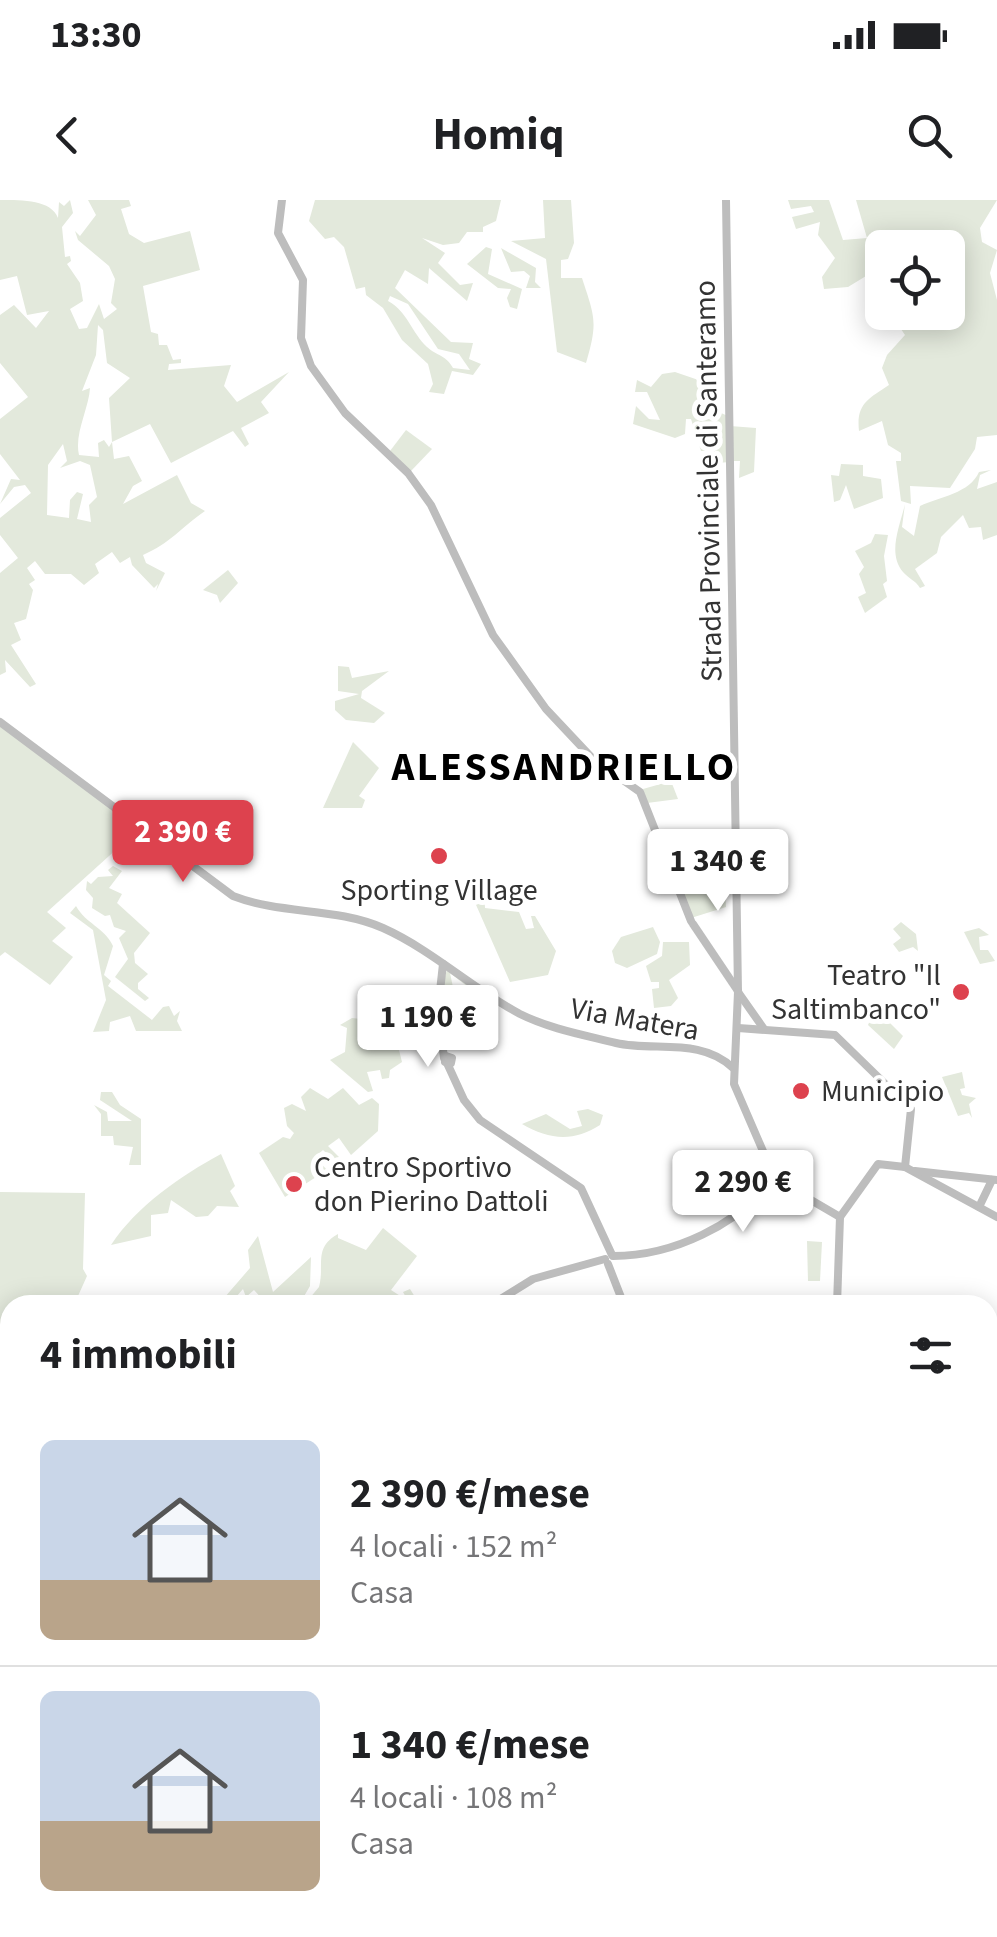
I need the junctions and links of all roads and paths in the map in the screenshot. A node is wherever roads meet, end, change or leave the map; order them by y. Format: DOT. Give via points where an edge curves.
graph roads {
  1 [pos="282,200"];
  2 [pos="726,200"];
  3 [pos="0,722"];
  4 [pos="444,969"];
  5 [pos="738,992"];
  6 [pos="738,1028"];
  7 [pos="764,1029"];
  8 [pos="732,1065"];
  9 [pos="908,1169"];
  10 [pos="775,1179"];
  11 [pos="994,1180"];
  12 [pos="979,1208"];
  13 [pos="840,1217"];
  14 [pos="997,1218"];
  15 [pos="609,1260"];
  16 [pos="508,1295"];
  17 [pos="621,1295"];
  18 [pos="837,1295"];
  1 -- 5 [label="main road" via="278,233 303,280 301,338 311,366 344,413 408,473 431,505 491,632 546,709 593,759 640,792 691,923"];
  2 -- 5 [label="main road, Strada Provinciale di Santeramo"];
  3 -- 4 [label="main road, Via Matera" via="227,893 269,907 366,922"];
  4 -- 8 [label="main road, Via Matera" via="556,1028 637,1047 684,1047"];
  4 -- 15 [label="main road" via="442,1036 457,1085 482,1122 581,1188"];
  5 -- 6 [label="main road, Strada Provinciale di Santeramo"];
  5 -- 7 [label="main road"];
  6 -- 7 [label="main road"];
  6 -- 8 [label="main road, Strada Provinciale di Santeramo"];
  7 -- 9 [label="main road" via="835,1035 907,1104"];
  8 -- 10 [label="main road"];
  9 -- 11 [label="main road"];
  9 -- 12 [label="main road"];
  9 -- 13 [label="main road" via="880,1164"];
  10 -- 13 [label="main road"];
  10 -- 15 [label="main road" via="718,1229"];
  11 -- 12 [label="main road"];
  12 -- 14 [label="main road"];
  13 -- 18 [label="main road"];
  15 -- 16 [label="main road" via="533,1279"];
  15 -- 17 [label="main road"];
}
